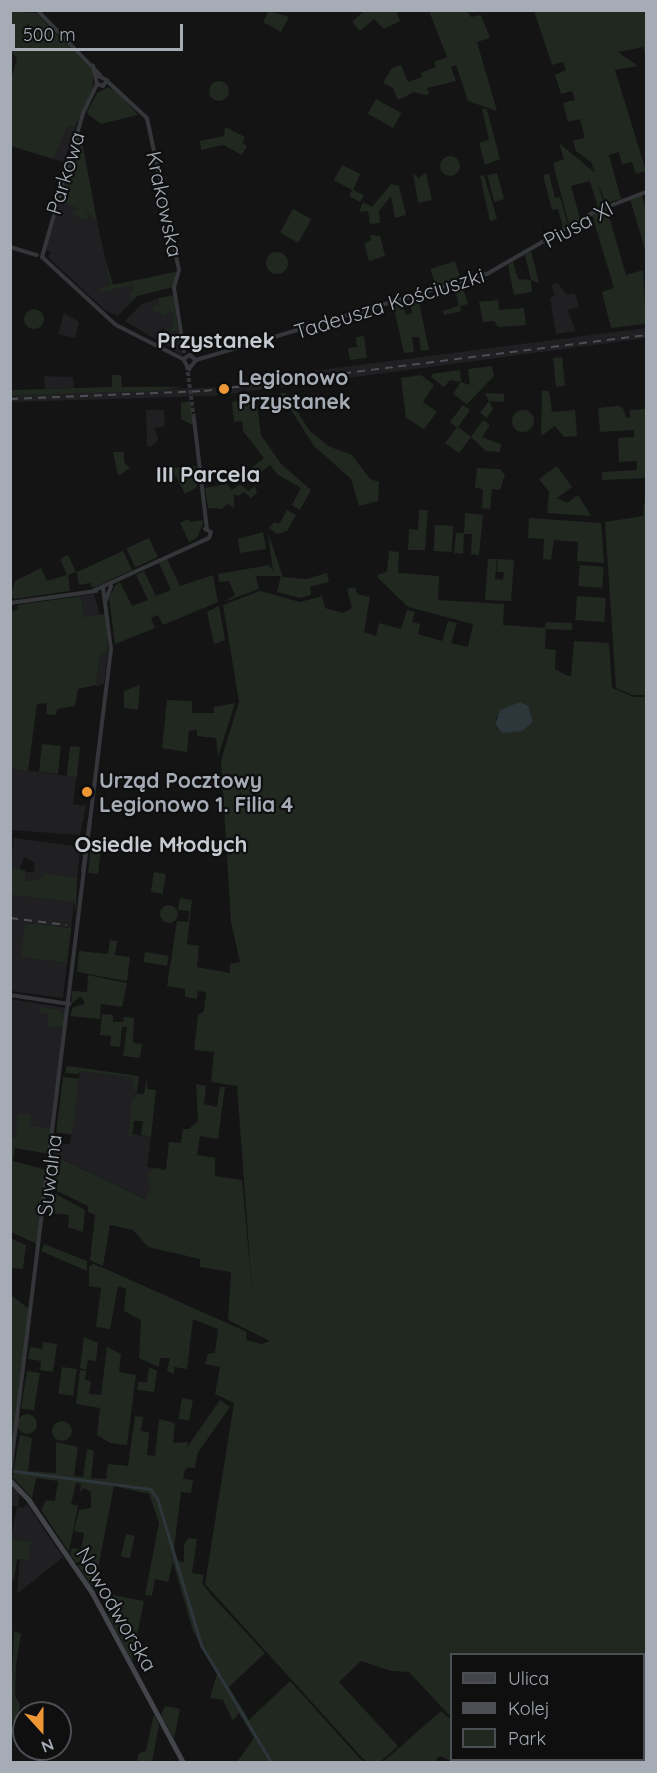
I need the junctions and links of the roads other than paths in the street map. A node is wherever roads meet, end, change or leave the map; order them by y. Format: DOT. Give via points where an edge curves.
graph roads {
  1 [pos="37,10"];
  2 [pos="99,75"];
  3 [pos="106,83"];
  4 [pos="98,85"];
  5 [pos="646,192"];
  6 [pos="10,247"];
  7 [pos="40,255"];
  8 [pos="511,261"];
  9 [pos="184,351"];
  10 [pos="183,359"];
  11 [pos="196,360"];
  12 [pos="195,420"];
  13 [pos="206,529"];
  14 [pos="203,537"];
  15 [pos="106,589"];
  16 [pos="10,603"];
  17 [pos="10,995"];
  18 [pos="69,1004"];
  19 [pos="10,1474"];
  20 [pos="10,1480"];
  21 [pos="183,1762"];
  1 -- 2 [label="street"];
  2 -- 3 [label="street"];
  2 -- 4 [label="street"];
  3 -- 4 [label="street"];
  3 -- 9 [label="street, Krakowska" via="146,116 179,270 175,291"];
  4 -- 7 [label="street, Parkowa" via="83,114"];
  5 -- 8 [label="street, Piusa XI" via="594,212"];
  6 -- 7 [label="street"];
  7 -- 10 [label="street" via="104,314"];
  8 -- 11 [label="street, Tadeusza Kościuszki" via="487,274"];
  10 -- 11 [label="street" via="190,355"];
  10 -- 11 [label="street" via="189,369"];
  12 -- 13 [label="street"];
  13 -- 14 [label="street"];
  13 -- 14 [label="street" via="211,535"];
  14 -- 15 [label="street"];
  15 -- 16 [label="street"];
  15 -- 18 [label="street, Suwalna" via="111,649"];
  17 -- 18 [label="street"];
  18 -- 19 [label="street, Suwalna"];
  20 -- 21 [label="main road, Nowodworska" via="29,1500 92,1592"];
}
